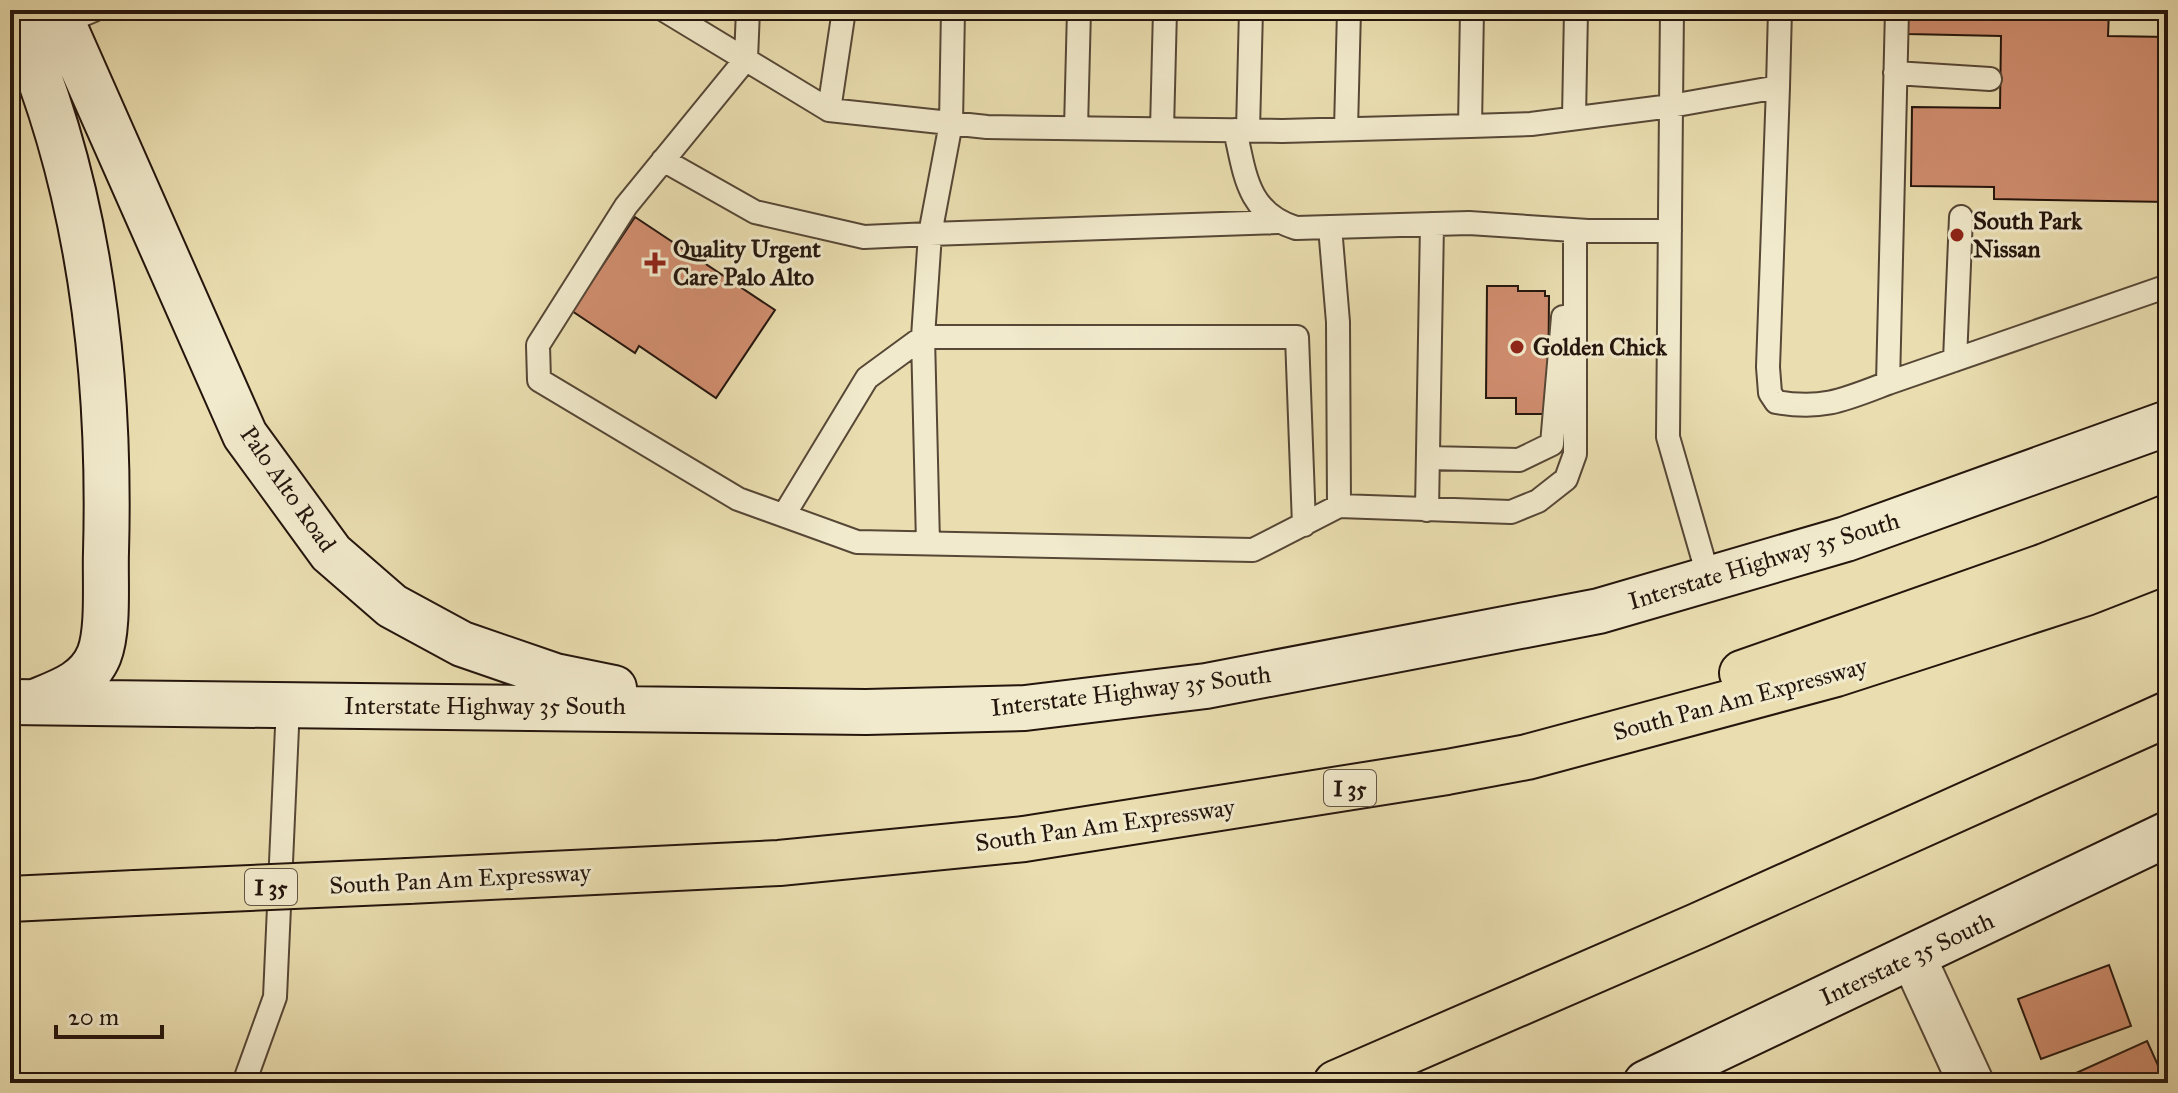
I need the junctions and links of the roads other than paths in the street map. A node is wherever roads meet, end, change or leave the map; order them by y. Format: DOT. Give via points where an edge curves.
graph roads {
  1 [pos="12,10"];
  2 [pos="664,10"];
  3 [pos="748,10"];
  4 [pos="844,10"];
  5 [pos="953,10"];
  6 [pos="1079,10"];
  7 [pos="1165,10"];
  8 [pos="1251,10"];
  9 [pos="1349,10"];
  10 [pos="1472,10"];
  11 [pos="1576,10"];
  12 [pos="1672,10"];
  13 [pos="1780,10"];
  14 [pos="1897,10"];
  15 [pos="71,14"];
  16 [pos="746,59"];
  17 [pos="1895,73"];
  18 [pos="1990,79"];
  19 [pos="1778,87"];
  20 [pos="1671,106"];
  21 [pos="829,110"];
  22 [pos="1574,118"];
  23 [pos="951,123"];
  24 [pos="1470,126"];
  25 [pos="1076,128"];
  26 [pos="1162,129"];
  27 [pos="1346,129"];
  28 [pos="1241,130"];
  29 [pos="663,160"];
  30 [pos="1961,217"];
  31 [pos="1278,222"];
  32 [pos="1432,224"];
  33 [pos="1330,227"];
  34 [pos="1575,231"];
  35 [pos="1670,231"];
  36 [pos="930,234"];
  37 [pos="1576,264"];
  38 [pos="2168,286"];
  39 [pos="923,337"];
  40 [pos="1955,360"];
  41 [pos="1888,383"];
  42 [pos="2168,423"];
  43 [pos="1428,458"];
  44 [pos="1339,506"];
  45 [pos="1427,510"];
  46 [pos="784,515"];
  47 [pos="2168,517"];
  48 [pos="1304,525"];
  49 [pos="928,543"];
  50 [pos="2168,561"];
  51 [pos="1709,579"];
  52 [pos="21,702"];
  53 [pos="288,705"];
  54 [pos="702,707"];
  55 [pos="2168,714"];
  56 [pos="1527,757"];
  57 [pos="2168,834"];
  58 [pos="10,899"];
  59 [pos="1913,957"];
  60 [pos="1670,1078"];
  61 [pos="244,1083"];
  62 [pos="1336,1083"];
  63 [pos="1971,1083"];
  1 -- 52 [label="main road" via="55,129 87,262 100,345 107,517 99,654 71,687"];
  2 -- 16 [label="lane"];
  3 -- 16 [label="lane"];
  4 -- 21 [label="lane"];
  5 -- 23 [label="lane"];
  6 -- 25 [label="lane"];
  7 -- 26 [label="lane"];
  8 -- 28 [label="lane"];
  9 -- 27 [label="lane"];
  10 -- 24 [label="lane"];
  11 -- 22 [label="lane"];
  12 -- 20 [label="lane"];
  13 -- 19 [label="lane"];
  14 -- 17 [label="lane"];
  15 -- 54 [label="main road, Palo Alto Road" via="245,435 331,553 392,606 462,644 555,676"];
  16 -- 21 [label="lane"];
  16 -- 29 [label="lane"];
  17 -- 18 [label="lane"];
  17 -- 41 [label="lane"];
  19 -- 20 [label="lane"];
  19 -- 41 [label="lane" via="1770,393 1776,402 1808,408"];
  20 -- 22 [label="lane"];
  20 -- 35 [label="lane"];
  21 -- 23 [label="lane"];
  22 -- 24 [label="lane"];
  23 -- 25 [label="lane"];
  23 -- 36 [label="lane"];
  24 -- 27 [label="lane"];
  25 -- 26 [label="lane"];
  26 -- 28 [label="lane"];
  27 -- 28 [label="lane"];
  28 -- 31 [label="lane" via="1249,186 1260,209"];
  29 -- 36 [label="lane" via="755,212 864,237"];
  29 -- 46 [label="lane" via="626,206 538,345 539,380 738,499"];
  30 -- 40 [label="lane"];
  31 -- 33 [label="lane" via="1296,228"];
  31 -- 36 [label="lane"];
  32 -- 33 [label="lane"];
  32 -- 34 [label="lane"];
  32 -- 43 [label="lane"];
  33 -- 44 [label="lane" via="1338,322"];
  34 -- 35 [label="lane"];
  34 -- 37 [label="lane"];
  35 -- 51 [label="lane" via="1668,437"];
  36 -- 39 [label="lane"];
  37 -- 43 [label="lane" via="1566,280 1552,444 1519,460"];
  37 -- 45 [label="lane" via="1578,424 1566,479 1538,501 1511,512"];
  38 -- 40 [label="lane"];
  39 -- 46 [label="lane" via="867,378"];
  39 -- 48 [label="lane" via="1297,337"];
  39 -- 49 [label="lane"];
  40 -- 41 [label="lane"];
  42 -- 51 [label="main road, Interstate Highway 35 South" via="1846,539"];
  43 -- 45 [label="lane"];
  44 -- 45 [label="lane"];
  44 -- 48 [label="lane"];
  46 -- 49 [label="lane" via="857,542"];
  47 -- 56 [label="highway"];
  48 -- 49 [label="lane" via="1253,550"];
  50 -- 56 [label="highway, South Pan Am Expressway / I 35" via="1932,645"];
  51 -- 54 [label="main road, Interstate Highway 35 South" via="1599,611 1206,686 1025,708 866,712"];
  52 -- 53 [label="main road, Interstate Highway 35 South"];
  53 -- 54 [label="main road, Interstate Highway 35 South"];
  53 -- 61 [label="lane" via="275,997"];
  55 -- 62 [label="highway"];
  56 -- 58 [label="highway, South Pan Am Expressway / I 35, bridge" via="1024,839 779,863"];
  57 -- 59 [label="main road, Interstate 35 South"];
  59 -- 60 [label="main road, Interstate 35 South"];
  59 -- 63 [label="main road"];
}
